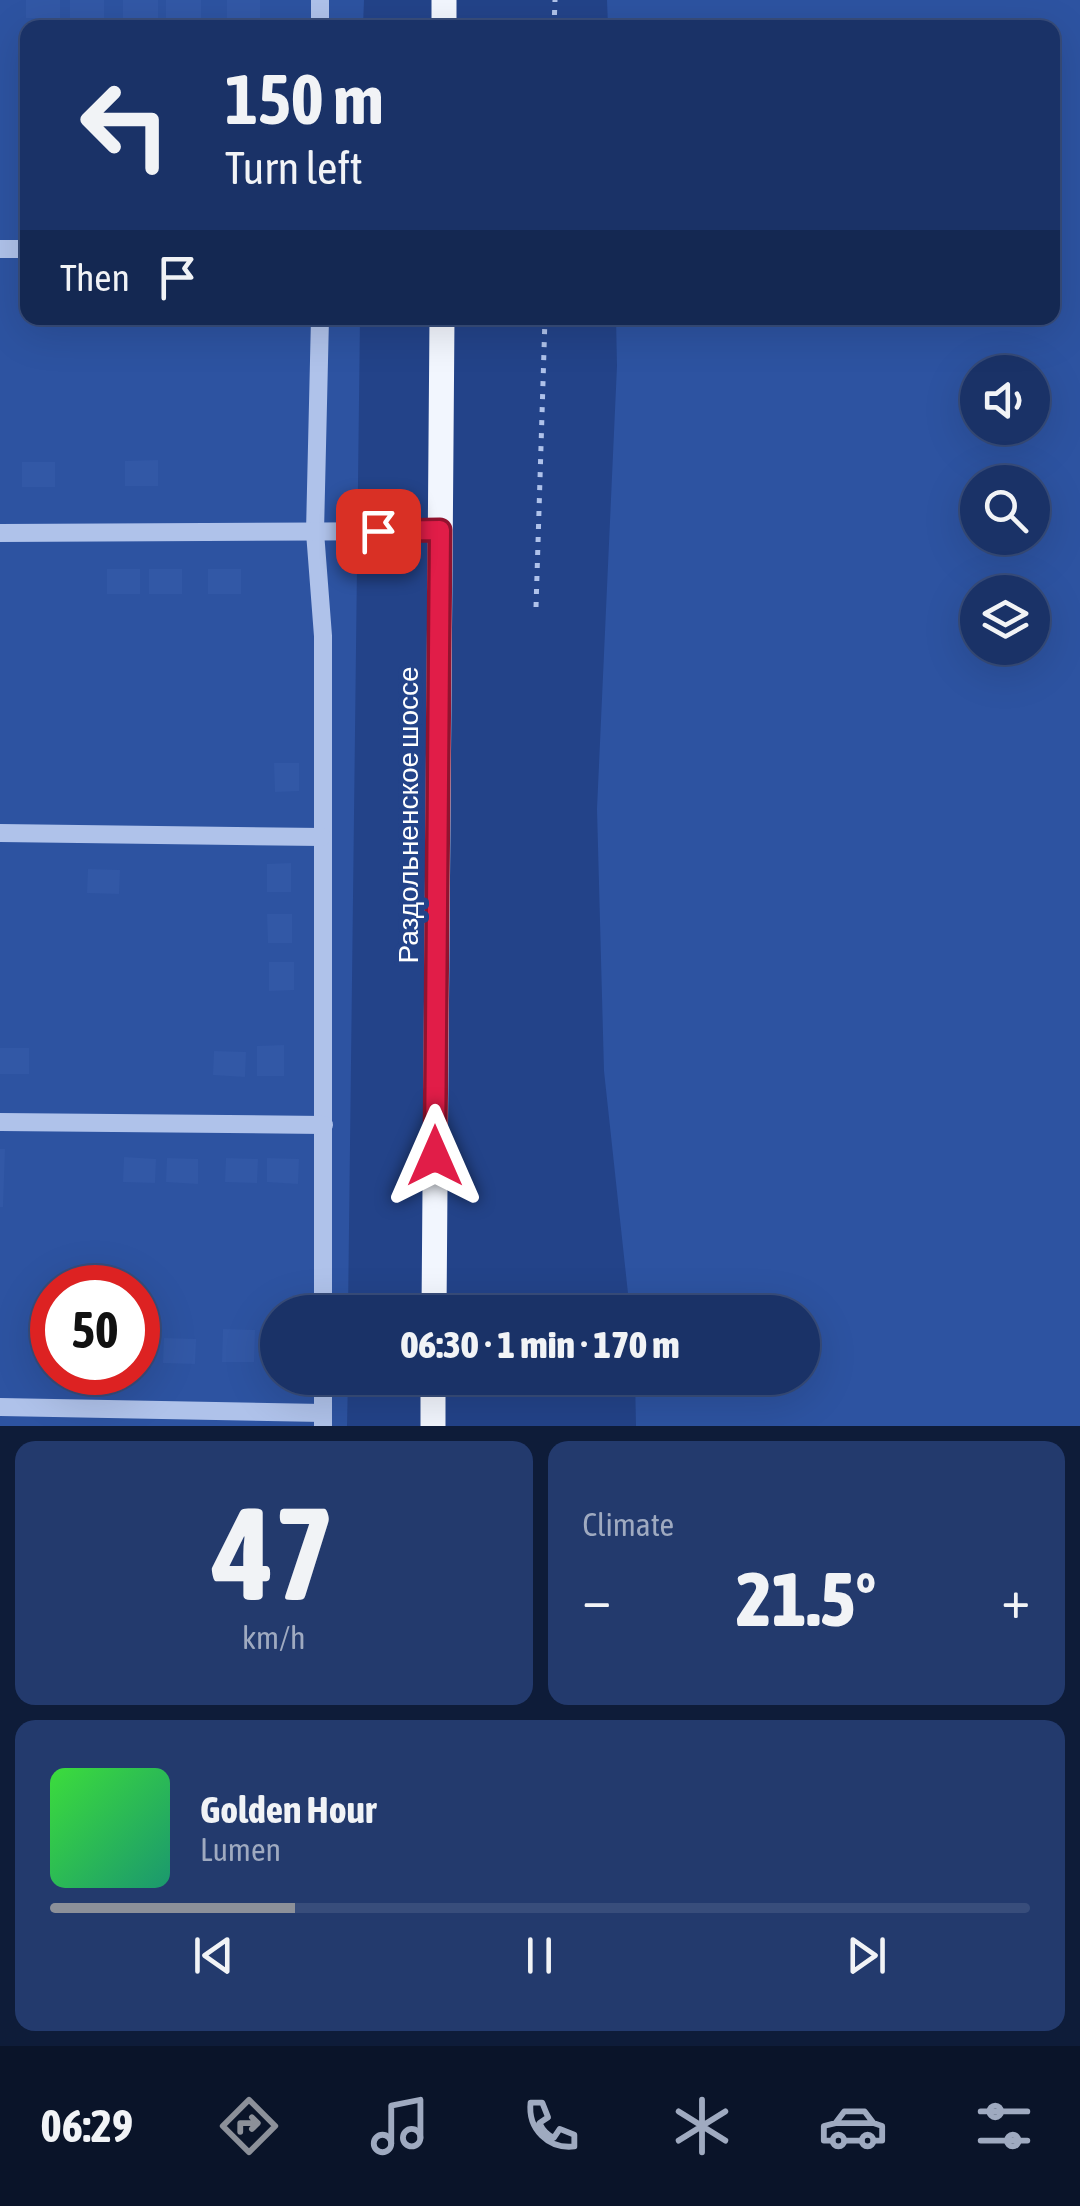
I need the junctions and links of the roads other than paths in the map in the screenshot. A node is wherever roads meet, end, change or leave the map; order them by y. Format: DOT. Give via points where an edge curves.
graph roads {
  1 [pos="320,325"];
  2 [pos="442,325"];
  3 [pos="440,530"];
  4 [pos="315,532"];
  5 [pos="0,533"];
  6 [pos="0,834"];
  7 [pos="322,837"];
  8 [pos="0,1122"];
  9 [pos="324,1125"];
  10 [pos="323,1295"];
  11 [pos="434,1295"];
  12 [pos="433,1395"];
  13 [pos="0,1407"];
  14 [pos="323,1419"];
  15 [pos="432,1426"];
  1 -- 4 [label="lane"];
  2 -- 3 [label="main road, Раздольненское шоссе"];
  3 -- 4 [label="lane"];
  3 -- 11 [label="main road, Раздольненское шоссе"];
  4 -- 5 [label="lane"];
  4 -- 7 [label="lane" via="323,636"];
  6 -- 7 [label="lane"];
  7 -- 9 [label="lane"];
  8 -- 9 [label="lane"];
  9 -- 10 [label="lane"];
  12 -- 15 [label="main road"];
  13 -- 14 [label="lane"];
}
